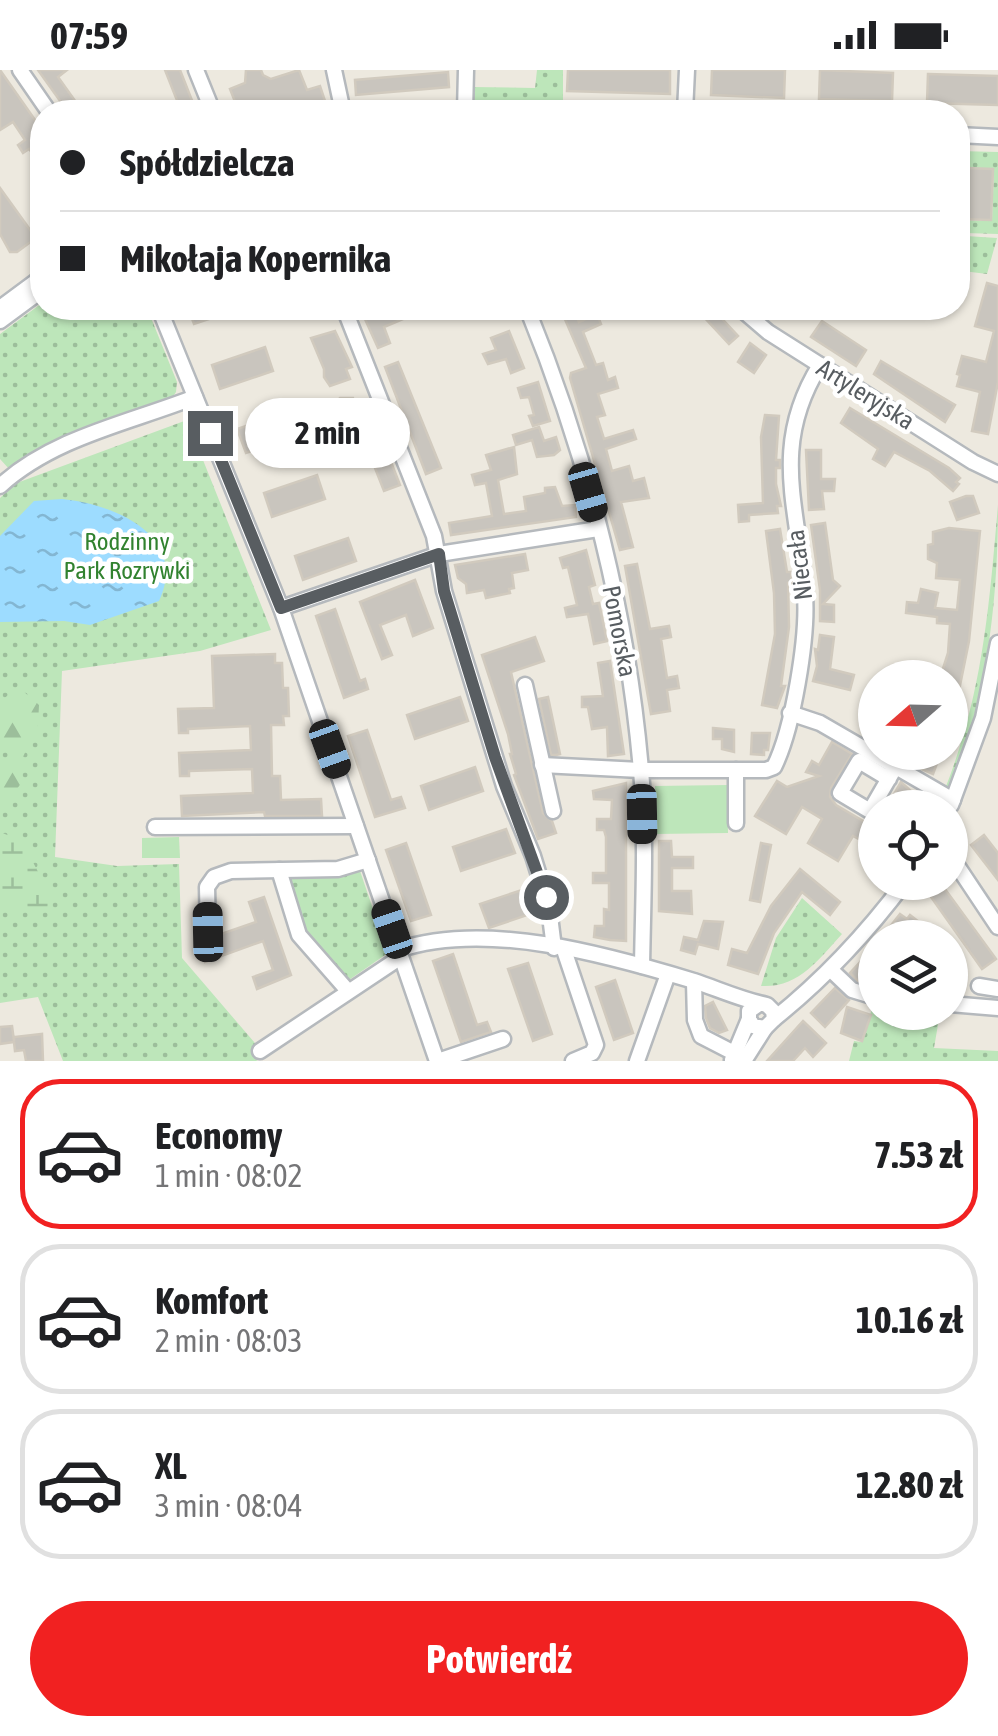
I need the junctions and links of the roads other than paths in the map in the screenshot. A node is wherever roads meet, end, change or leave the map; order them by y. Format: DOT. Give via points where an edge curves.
graph roads {
  1 [pos="20,70"];
  2 [pos="196,70"];
  3 [pos="334,70"];
  4 [pos="466,70"];
  5 [pos="687,70"];
  6 [pos="41,100"];
  7 [pos="208,100"];
  8 [pos="340,100"];
  9 [pos="465,100"];
  10 [pos="686,100"];
  11 [pos="970,136"];
  12 [pos="998,137"];
  13 [pos="30,287"];
  14 [pos="30,296"];
  15 [pos="1,312"];
  16 [pos="163,320"];
  17 [pos="349,320"];
  18 [pos="531,320"];
  19 [pos="754,320"];
  20 [pos="820,365"];
  21 [pos="195,397"];
  22 [pos="998,474"];
  23 [pos="0,486"];
  24 [pos="598,528"];
  25 [pos="439,554"];
  26 [pos="281,608"];
  27 [pos="998,643"];
  28 [pos="525,685"];
  29 [pos="790,713"];
  30 [pos="542,765"];
  31 [pos="640,770"];
  32 [pos="736,770"];
  33 [pos="925,790"];
  34 [pos="957,790"];
  35 [pos="553,811"];
  36 [pos="736,823"];
  37 [pos="356,826"];
  38 [pos="154,827"];
  39 [pos="368,860"];
  40 [pos="279,870"];
  41 [pos="968,882"];
  42 [pos="891,900"];
  43 [pos="998,927"];
  44 [pos="208,932"];
  45 [pos="559,949"];
  46 [pos="400,953"];
  47 [pos="642,966"];
  48 [pos="831,970"];
  49 [pos="668,974"];
  50 [pos="694,982"];
  51 [pos="979,986"];
  52 [pos="998,988"];
  53 [pos="348,991"];
  54 [pos="858,992"];
  55 [pos="968,1006"];
  56 [pos="998,1008"];
  57 [pos="761,1014"];
  58 [pos="502,1039"];
  59 [pos="260,1051"];
  60 [pos="736,1058"];
  61 [pos="437,1061"];
  62 [pos="573,1061"];
  63 [pos="637,1061"];
  1 -- 6 [label="street"];
  2 -- 7 [label="street"];
  3 -- 8 [label="street"];
  4 -- 9 [label="street"];
  5 -- 10 [label="street"];
  11 -- 12 [label="street"];
  13 -- 15 [label="street"];
  14 -- 15 [label="street"];
  16 -- 21 [label="street"];
  17 -- 25 [label="street"];
  18 -- 24 [label="street, Pomorska"];
  19 -- 20 [label="street, Artyleryjska"];
  20 -- 22 [label="street, Artyleryjska"];
  20 -- 29 [label="street, Niecała" via="799,403 792,440 805,615"];
  21 -- 23 [label="street" via="48,452"];
  21 -- 26 [label="street"];
  24 -- 25 [label="street"];
  24 -- 31 [label="street, Pomorska"];
  25 -- 26 [label="street"];
  25 -- 45 [label="street" via="444,591"];
  26 -- 37 [label="street"];
  27 -- 34 [label="street" via="983,718"];
  28 -- 30 [label="street"];
  29 -- 32 [label="street, Niecała" via="774,767"];
  29 -- 33 [label="street" via="820,723"];
  30 -- 31 [label="street"];
  30 -- 35 [label="street"];
  31 -- 32 [label="street"];
  31 -- 47 [label="street, Pomorska"];
  32 -- 36 [label="street"];
  37 -- 38 [label="street"];
  37 -- 39 [label="street"];
  39 -- 40 [label="street" via="342,869"];
  39 -- 46 [label="street"];
  40 -- 44 [label="street" via="231,870 214,877 206,893"];
  40 -- 53 [label="street" via="299,935"];
  41 -- 43 [label="street"];
  42 -- 48 [label="street"];
  45 -- 46 [label="street" via="463,938"];
  45 -- 47 [label="street"];
  45 -- 62 [label="street" via="596,1044"];
  46 -- 53 [label="street"];
  46 -- 61 [label="street"];
  47 -- 49 [label="street"];
  48 -- 54 [label="street"];
  48 -- 57 [label="street" via="814,987"];
  49 -- 50 [label="street"];
  49 -- 63 [label="street"];
  50 -- 57 [label="street"];
  50 -- 60 [label="street" via="701,1036"];
  51 -- 52 [label="street"];
  53 -- 59 [label="street"];
  55 -- 56 [label="street"];
  57 -- 60 [label="street"];
  58 -- 61 [label="street"];
}
